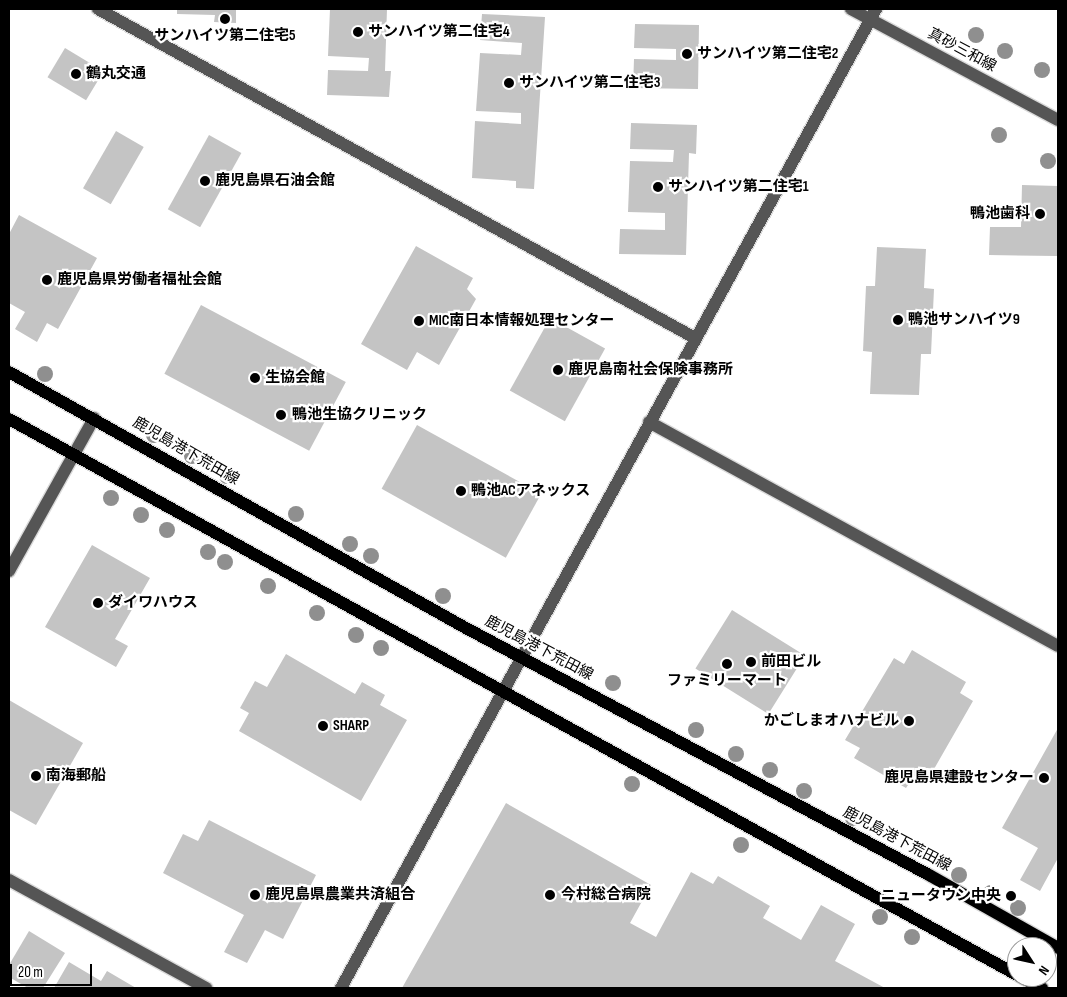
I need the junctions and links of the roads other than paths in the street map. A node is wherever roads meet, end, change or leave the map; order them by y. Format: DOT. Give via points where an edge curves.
graph roads {
  1 [pos="98,9"];
  2 [pos="850,9"];
  3 [pos="873,14"];
  4 [pos="1058,120"];
  5 [pos="695,338"];
  6 [pos="9,372"];
  7 [pos="94,418"];
  8 [pos="9,419"];
  9 [pos="649,422"];
  10 [pos="74,455"];
  11 [pos="9,570"];
  12 [pos="1058,646"];
  13 [pos="522,657"];
  14 [pos="503,692"];
  15 [pos="9,880"];
  16 [pos="1058,948"];
  17 [pos="1007,969"];
  18 [pos="206,988"];
  19 [pos="341,988"];
  1 -- 5 [label="street"];
  2 -- 3 [label="street, 真砂三和線"];
  3 -- 4 [label="street, 真砂三和線"];
  3 -- 5 [label="street"];
  5 -- 9 [label="street"];
  6 -- 7 [label="main road, 鹿児島港下荒田線"];
  7 -- 10 [label="street"];
  7 -- 13 [label="main road, 鹿児島港下荒田線"];
  8 -- 10 [label="main road"];
  9 -- 12 [label="street"];
  9 -- 13 [label="street"];
  10 -- 11 [label="street"];
  10 -- 14 [label="main road"];
  13 -- 14 [label="street"];
  13 -- 16 [label="main road, 鹿児島港下荒田線" via="929,874"];
  14 -- 17 [label="main road"];
  14 -- 19 [label="street"];
  15 -- 18 [label="street"];
}
